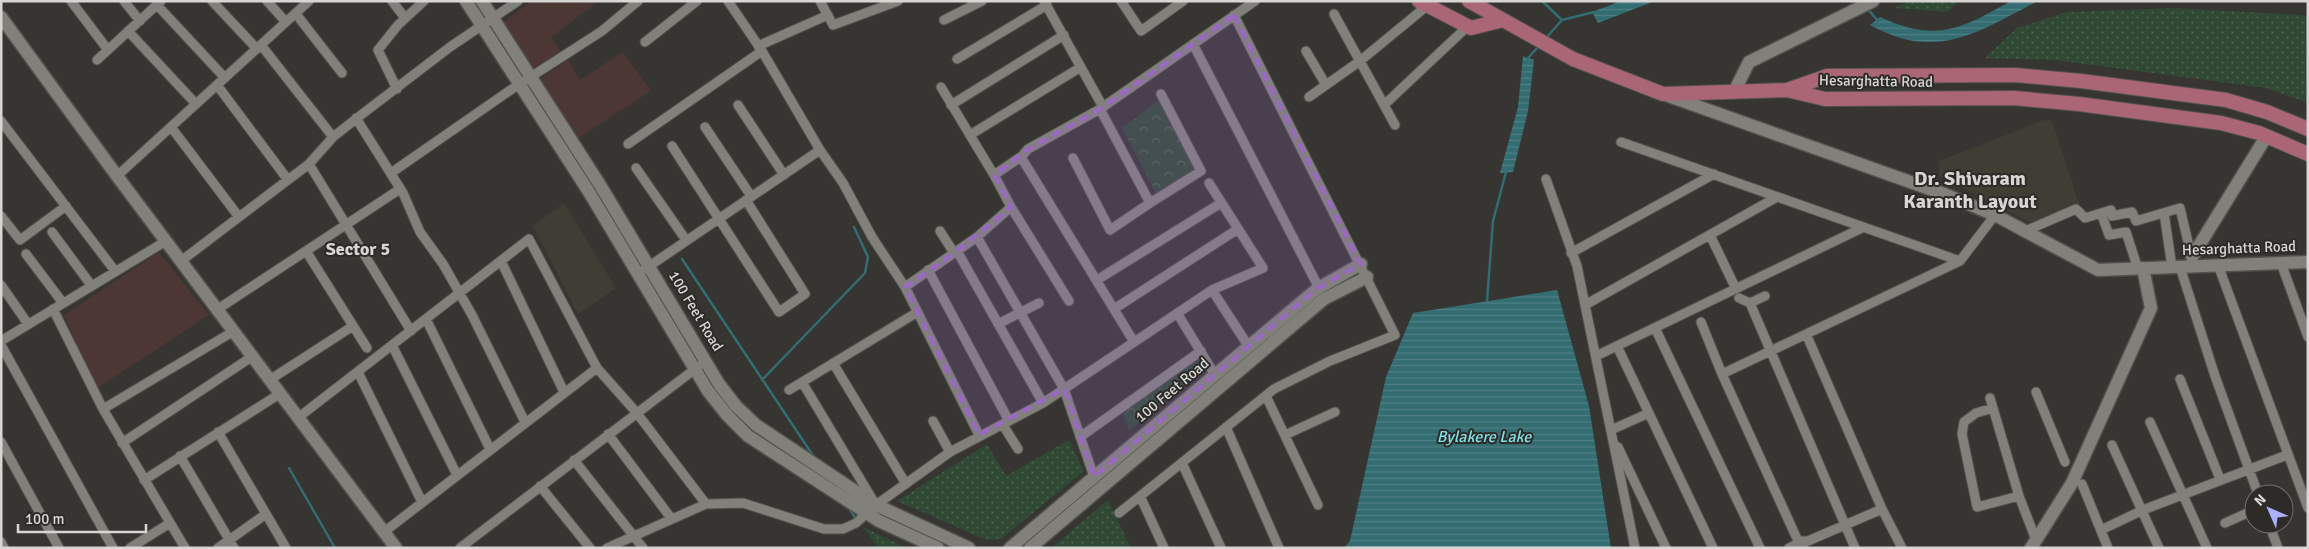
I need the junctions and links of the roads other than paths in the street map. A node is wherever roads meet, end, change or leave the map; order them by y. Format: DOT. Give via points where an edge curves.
graph roads {
  1 [pos="71,1"];
  2 [pos="124,1"];
  3 [pos="212,1"];
  4 [pos="267,1"];
  5 [pos="309,1"];
  6 [pos="392,1"];
  7 [pos="424,1"];
  8 [pos="466,1"];
  9 [pos="482,1"];
  10 [pos="518,1"];
  11 [pos="638,1"];
  12 [pos="697,1"];
  13 [pos="728,1"];
  14 [pos="820,1"];
  15 [pos="898,1"];
  16 [pos="982,1"];
  17 [pos="1121,1"];
  18 [pos="1184,1"];
  19 [pos="1255,1"];
  20 [pos="1469,1"];
  21 [pos="1873,1"];
  22 [pos="159,3"];
  23 [pos="1045,3"];
  24 [pos="1424,3"];
  25 [pos="875,5"];
  26 [pos="1170,5"];
  27 [pos="296,14"];
  28 [pos="1334,14"];
  29 [pos="828,15"];
  30 [pos="1234,15"];
  31 [pos="405,18"];
  32 [pos="944,20"];
  33 [pos="1504,20"];
  34 [pos="140,21"];
  35 [pos="286,22"];
  36 [pos="488,23"];
  37 [pos="4,24"];
  38 [pos="1468,26"];
  39 [pos="128,32"];
  40 [pos="1064,35"];
  41 [pos="645,42"];
  42 [pos="1193,44"];
  43 [pos="259,47"];
  44 [pos="760,48"];
  45 [pos="108,50"];
  46 [pos="1306,51"];
  47 [pos="957,59"];
  48 [pos="97,60"];
  49 [pos="1360,61"];
  50 [pos="1081,67"];
  51 [pos="342,73"];
  52 [pos="225,78"];
  53 [pos="525,81"];
  54 [pos="1326,85"];
  55 [pos="217,86"];
  56 [pos="941,88"];
  57 [pos="397,89"];
  58 [pos="1787,90"];
  59 [pos="1734,92"];
  60 [pos="1161,94"];
  61 [pos="1662,94"];
  62 [pos="1309,97"];
  63 [pos="196,104"];
  64 [pos="738,105"];
  65 [pos="951,105"];
  66 [pos="1384,105"];
  67 [pos="1102,108"];
  68 [pos="356,118"];
  69 [pos="1,121"];
  70 [pos="1395,125"];
  71 [pos="171,127"];
  72 [pos="705,127"];
  73 [pos="2308,129"];
  74 [pos="970,135"];
  75 [pos="333,137"];
  76 [pos="2266,137"];
  77 [pos="1621,142"];
  78 [pos="628,144"];
  79 [pos="672,146"];
  80 [pos="820,150"];
  81 [pos="2308,154"];
  82 [pos="1021,157"];
  83 [pos="1073,158"];
  84 [pos="309,164"];
  85 [pos="636,168"];
  86 [pos="391,173"];
  87 [pos="1714,174"];
  88 [pos="784,175"];
  89 [pos="994,175"];
  90 [pos="118,176"];
  91 [pos="1546,179"];
  92 [pos="288,180"];
  93 [pos="1208,183"];
  94 [pos="400,189"];
  95 [pos="1777,197"];
  96 [pos="748,198"];
  97 [pos="1150,203"];
  98 [pos="1221,203"];
  99 [pos="66,206"];
  100 [pos="1011,206"];
  101 [pos="2101,213"];
  102 [pos="2164,213"];
  103 [pos="1995,215"];
  104 [pos="1,216"];
  105 [pos="239,217"];
  106 [pos="717,219"];
  107 [pos="346,224"];
  108 [pos="1864,227"];
  109 [pos="1238,229"];
  110 [pos="940,231"];
  111 [pos="52,232"];
  112 [pos="2023,232"];
  113 [pos="1710,235"];
  114 [pos="977,237"];
  115 [pos="686,240"];
  116 [pos="166,241"];
  117 [pos="306,251"];
  118 [pos="956,252"];
  119 [pos="1571,253"];
  120 [pos="26,254"];
  121 [pos="182,261"];
  122 [pos="501,261"];
  123 [pos="1960,261"];
  124 [pos="2308,262"];
  125 [pos="2281,263"];
  126 [pos="1361,264"];
  127 [pos="2185,264"];
  128 [pos="2218,266"];
  129 [pos="2140,269"];
  130 [pos="644,270"];
  131 [pos="928,270"];
  132 [pos="115,271"];
  133 [pos="1367,277"];
  134 [pos="1098,280"];
  135 [pos="1,285"];
  136 [pos="91,285"];
  137 [pos="905,286"];
  138 [pos="1319,288"];
  139 [pos="1736,289"];
  140 [pos="1212,290"];
  141 [pos="460,293"];
  142 [pos="1765,296"];
  143 [pos="1740,298"];
  144 [pos="1069,301"];
  145 [pos="62,303"];
  146 [pos="1039,303"];
  147 [pos="1750,303"];
  148 [pos="1585,305"];
  149 [pos="218,309"];
  150 [pos="1114,309"];
  151 [pos="53,310"];
  152 [pos="916,313"];
  153 [pos="1020,313"];
  154 [pos="1177,314"];
  155 [pos="426,319"];
  156 [pos="1701,322"];
  157 [pos="28,324"];
  158 [pos="998,324"];
  159 [pos="352,326"];
  160 [pos="1655,328"];
  161 [pos="234,331"];
  162 [pos="411,331"];
  163 [pos="1807,336"];
  164 [pos="2308,337"];
  165 [pos="1134,342"];
  166 [pos="1,343"];
  167 [pos="392,345"];
  168 [pos="1249,346"];
  169 [pos="1617,346"];
  170 [pos="366,348"];
  171 [pos="1201,351"];
  172 [pos="1772,352"];
  173 [pos="253,356"];
  174 [pos="1596,356"];
  175 [pos="833,363"];
  176 [pos="702,364"];
  177 [pos="597,368"];
  178 [pos="358,372"];
  179 [pos="1722,374"];
  180 [pos="1215,375"];
  181 [pos="270,379"];
  182 [pos="2180,379"];
  183 [pos="802,382"];
  184 [pos="1064,389"];
  185 [pos="789,390"];
  186 [pos="564,392"];
  187 [pos="2036,392"];
  188 [pos="281,393"];
  189 [pos="1266,396"];
  190 [pos="1990,398"];
  191 [pos="1043,403"];
  192 [pos="1993,408"];
  193 [pos="103,409"];
  194 [pos="636,412"];
  195 [pos="1335,412"];
  196 [pos="1649,413"];
  197 [pos="299,417"];
  198 [pos="933,420"];
  199 [pos="526,422"];
  200 [pos="2150,422"];
  201 [pos="1006,423"];
  202 [pos="1226,427"];
  203 [pos="218,432"];
  204 [pos="1611,432"];
  205 [pos="608,434"];
  206 [pos="979,435"];
  207 [pos="1285,435"];
  208 [pos="1080,437"];
  209 [pos="1,442"];
  210 [pos="122,443"];
  211 [pos="2112,445"];
  212 [pos="490,449"];
  213 [pos="1018,449"];
  214 [pos="950,452"];
  215 [pos="2287,455"];
  216 [pos="180,456"];
  217 [pos="574,460"];
  218 [pos="2065,462"];
  219 [pos="1182,463"];
  220 [pos="2250,470"];
  221 [pos="457,475"];
  222 [pos="1094,477"];
  223 [pos="2220,479"];
  224 [pos="144,480"];
  225 [pos="906,484"];
  226 [pos="2082,484"];
  227 [pos="2255,484"];
  228 [pos="540,486"];
  229 [pos="2183,494"];
  230 [pos="1140,496"];
  231 [pos="2019,496"];
  232 [pos="422,502"];
  233 [pos="706,504"];
  234 [pos="1318,505"];
  235 [pos="1977,507"];
  236 [pos="2308,508"];
  237 [pos="871,509"];
  238 [pos="1882,509"];
  239 [pos="1967,509"];
  240 [pos="2143,510"];
  241 [pos="1119,513"];
  242 [pos="266,514"];
  243 [pos="2244,514"];
  244 [pos="671,518"];
  245 [pos="170,523"];
  246 [pos="2225,523"];
  247 [pos="1845,525"];
  248 [pos="2101,530"];
  249 [pos="384,532"];
  250 [pos="2273,534"];
  251 [pos="633,535"];
  252 [pos="1,542"];
  253 [pos="232,544"];
  254 [pos="2033,544"];
  255 [pos="1802,545"];
  256 [pos="4,548"];
  257 [pos="59,548"];
  258 [pos="113,548"];
  259 [pos="130,548"];
  260 [pos="185,548"];
  261 [pos="218,548"];
  262 [pos="286,548"];
  263 [pos="396,548"];
  264 [pos="460,548"];
  265 [pos="590,548"];
  266 [pos="607,548"];
  267 [pos="643,548"];
  268 [pos="938,548"];
  269 [pos="969,548"];
  270 [pos="1010,548"];
  271 [pos="1030,548"];
  272 [pos="1164,548"];
  273 [pos="1221,548"];
  274 [pos="1279,548"];
  275 [pos="1635,548"];
  276 [pos="1666,548"];
  277 [pos="1713,548"];
  278 [pos="1760,548"];
  279 [pos="1789,548"];
  280 [pos="1855,548"];
  281 [pos="1902,548"];
  282 [pos="2108,548"];
  283 [pos="2159,548"];
  284 [pos="2207,548"];
  285 [pos="2278,548"];
  1 -- 45 [label="street"];
  2 -- 34 [label="street"];
  3 -- 43 [label="street"];
  4 -- 35 [label="street"];
  5 -- 27 [label="street"];
  6 -- 31 [label="street"];
  7 -- 31 [label="street"];
  8 -- 36 [label="main road, 100 Feet Road"];
  9 -- 36 [label="main road, 100 Feet Road"];
  10 -- 36 [label="street"];
  11 -- 53 [label="street" via="602,31"];
  12 -- 41 [label="street"];
  13 -- 44 [label="street"];
  14 -- 29 [label="street"];
  15 -- 25 [label="street"];
  16 -- 32 [label="street"];
  17 -- 26 [label="street" via="1141,31"];
  18 -- 26 [label="street"];
  19 -- 30 [label="street"];
  20 -- 33 [label="main road, Hesarghatta Road"];
  21 -- 59 [label="main road" via="1749,62"];
  22 -- 34 [label="street"];
  22 -- 52 [label="street"];
  23 -- 40 [label="street"];
  23 -- 47 [label="street"];
  24 -- 38 [label="main road"];
  24 -- 49 [label="street"];
  25 -- 29 [label="street" via="833,25"];
  27 -- 35 [label="street"];
  27 -- 51 [label="street"];
  28 -- 49 [label="street"];
  29 -- 44 [label="street"];
  30 -- 42 [label="street"];
  30 -- 126 [label="street"];
  31 -- 57 [label="street" via="378,50"];
  33 -- 38 [label="main road"];
  33 -- 61 [label="main road, Hesarghatta Road" via="1573,59"];
  34 -- 39 [label="street"];
  35 -- 43 [label="street"];
  36 -- 53 [label="main road, 100 Feet Road"];
  36 -- 57 [label="street" via="450,47"];
  37 -- 90 [label="main road"];
  38 -- 66 [label="street"];
  39 -- 45 [label="street"];
  39 -- 63 [label="street"];
  40 -- 50 [label="street"];
  40 -- 65 [label="street"];
  42 -- 67 [label="street"];
  42 -- 138 [label="street"];
  43 -- 52 [label="street"];
  43 -- 75 [label="street"];
  44 -- 78 [label="street"];
  44 -- 80 [label="street"];
  45 -- 48 [label="street"];
  46 -- 54 [label="street"];
  49 -- 54 [label="street"];
  49 -- 66 [label="street"];
  50 -- 67 [label="street"];
  50 -- 74 [label="street"];
  52 -- 55 [label="street"];
  53 -- 86 [label="street"];
  53 -- 130 [label="main road, 100 Feet Road"];
  54 -- 62 [label="street"];
  55 -- 63 [label="street"];
  55 -- 92 [label="street"];
  56 -- 65 [label="street"];
  57 -- 68 [label="street"];
  58 -- 59 [label="main road"];
  58 -- 73 [label="main road, Hesarghatta Road" via="1827,76 2015,75 2226,100"];
  58 -- 76 [label="main road, Hesarghatta Road" via="1824,99 2014,98 2079,104 2222,123"];
  59 -- 61 [label="main road"];
  60 -- 97 [label="street" via="1201,171"];
  61 -- 103 [label="main road, Hesarghatta Road"];
  63 -- 71 [label="street"];
  64 -- 88 [label="street"];
  65 -- 74 [label="street"];
  66 -- 70 [label="street"];
  67 -- 82 [label="street" via="1028,149"];
  67 -- 97 [label="street"];
  68 -- 75 [label="street"];
  68 -- 86 [label="street"];
  69 -- 99 [label="street"];
  71 -- 90 [label="street"];
  71 -- 105 [label="street"];
  72 -- 96 [label="street"];
  74 -- 89 [label="street"];
  75 -- 84 [label="street"];
  76 -- 81 [label="main road, Hesarghatta Road"];
  76 -- 127 [label="main road"];
  77 -- 87 [label="street"];
  79 -- 106 [label="street"];
  80 -- 88 [label="street"];
  80 -- 137 [label="street"];
  82 -- 89 [label="street"];
  82 -- 134 [label="street"];
  83 -- 97 [label="street" via="1110,230"];
  84 -- 92 [label="street"];
  84 -- 107 [label="street"];
  85 -- 115 [label="street"];
  86 -- 94 [label="street"];
  87 -- 95 [label="street"];
  87 -- 119 [label="street"];
  88 -- 96 [label="street"];
  89 -- 100 [label="street"];
  90 -- 116 [label="main road"];
  91 -- 119 [label="street"];
  92 -- 105 [label="street"];
  93 -- 98 [label="street"];
  94 -- 107 [label="street"];
  94 -- 141 [label="street" via="420,232"];
  95 -- 108 [label="street"];
  95 -- 113 [label="street"];
  96 -- 106 [label="street"];
  96 -- 106 [label="street" via="805,294 779,312"];
  98 -- 109 [label="street"];
  98 -- 134 [label="street"];
  99 -- 104 [label="street" via="20,240"];
  99 -- 132 [label="street"];
  100 -- 114 [label="street"];
  100 -- 144 [label="street"];
  101 -- 102 [label="street" via="2110,210 2112,216 2132,212 2136,221"];
  101 -- 112 [label="street" via="2085,218 2076,209"];
  101 -- 129 [label="street" via="2109,235 2126,232"];
  102 -- 127 [label="street"];
  102 -- 127 [label="street" via="2180,208"];
  103 -- 112 [label="main road, Hesarghatta Road"];
  103 -- 123 [label="street"];
  105 -- 121 [label="street"];
  106 -- 115 [label="street"];
  107 -- 117 [label="street"];
  107 -- 162 [label="street"];
  108 -- 123 [label="street"];
  108 -- 139 [label="street"];
  109 -- 140 [label="street" via="1263,268"];
  109 -- 150 [label="street"];
  110 -- 118 [label="street"];
  111 -- 136 [label="street"];
  112 -- 129 [label="main road, Hesarghatta Road" via="2098,270"];
  113 -- 139 [label="street"];
  113 -- 148 [label="street"];
  114 -- 118 [label="street"];
  114 -- 153 [label="street"];
  115 -- 130 [label="street"];
  116 -- 121 [label="main road"];
  116 -- 132 [label="street"];
  117 -- 149 [label="street"];
  117 -- 159 [label="street"];
  118 -- 131 [label="street"];
  118 -- 158 [label="street"];
  119 -- 148 [label="street"];
  120 -- 145 [label="street"];
  121 -- 149 [label="main road"];
  122 -- 141 [label="street"];
  122 -- 177 [label="street" via="529,239"];
  122 -- 186 [label="street"];
  123 -- 163 [label="street"];
  124 -- 125 [label="main road, Hesarghatta Road"];
  125 -- 128 [label="main road, Hesarghatta Road"];
  125 -- 164 [label="street"];
  126 -- 133 [label="street"];
  126 -- 138 [label="main road, 100 Feet Road"];
  127 -- 128 [label="main road, Hesarghatta Road"];
  127 -- 129 [label="main road, Hesarghatta Road"];
  127 -- 220 [label="street" via="2181,270 2199,329"];
  128 -- 215 [label="street"];
  129 -- 254 [label="main road" via="2150,308 2072,482"];
  130 -- 176 [label="main road, 100 Feet Road"];
  131 -- 137 [label="street"];
  131 -- 201 [label="street"];
  132 -- 136 [label="street"];
  133 -- 189 [label="street" via="1395,335 1330,361"];
  133 -- 271 [label="main road, 100 Feet Road" via="1324,299"];
  134 -- 150 [label="street"];
  135 -- 157 [label="street"];
  136 -- 145 [label="street"];
  137 -- 206 [label="street"];
  138 -- 168 [label="main road, 100 Feet Road"];
  139 -- 160 [label="street"];
  140 -- 154 [label="street"];
  140 -- 168 [label="street"];
  141 -- 155 [label="street"];
  141 -- 199 [label="street"];
  142 -- 147 [label="street"];
  143 -- 147 [label="street"];
  145 -- 151 [label="street"];
  146 -- 153 [label="street"];
  147 -- 172 [label="street"];
  148 -- 174 [label="street"];
  149 -- 161 [label="main road"];
  150 -- 165 [label="street"];
  151 -- 157 [label="street"];
  151 -- 193 [label="street"];
  152 -- 175 [label="street"];
  153 -- 158 [label="street"];
  153 -- 184 [label="street"];
  154 -- 165 [label="street"];
  154 -- 171 [label="street"];
  155 -- 162 [label="street"];
  155 -- 212 [label="street"];
  156 -- 179 [label="street"];
  157 -- 166 [label="street"];
  158 -- 191 [label="street"];
  159 -- 170 [label="street"];
  159 -- 181 [label="street"];
  160 -- 169 [label="street"];
  160 -- 278 [label="street"];
  161 -- 173 [label="main road"];
  161 -- 193 [label="street"];
  162 -- 167 [label="street"];
  163 -- 172 [label="street"];
  163 -- 238 [label="street"];
  165 -- 184 [label="street"];
  166 -- 258 [label="street"];
  167 -- 178 [label="street"];
  167 -- 221 [label="street"];
  168 -- 180 [label="main road, 100 Feet Road"];
  169 -- 174 [label="street"];
  169 -- 196 [label="street"];
  171 -- 180 [label="street"];
  171 -- 208 [label="street"];
  172 -- 179 [label="street"];
  172 -- 247 [label="street"];
  173 -- 181 [label="main road"];
  173 -- 210 [label="street"];
  174 -- 204 [label="street"];
  175 -- 183 [label="street"];
  175 -- 225 [label="street"];
  176 -- 194 [label="street"];
  176 -- 237 [label="main road, 100 Feet Road" via="756,426"];
  177 -- 186 [label="street"];
  177 -- 194 [label="street"];
  178 -- 197 [label="street"];
  178 -- 232 [label="street"];
  179 -- 255 [label="street"];
  180 -- 222 [label="main road, 100 Feet Road"];
  181 -- 188 [label="main road"];
  182 -- 223 [label="street"];
  183 -- 185 [label="street"];
  183 -- 237 [label="street"];
  184 -- 191 [label="street"];
  184 -- 208 [label="street"];
  186 -- 199 [label="street"];
  187 -- 218 [label="street"];
  188 -- 197 [label="main road"];
  188 -- 203 [label="street"];
  189 -- 202 [label="street"];
  189 -- 207 [label="street"];
  190 -- 192 [label="street"];
  191 -- 201 [label="street"];
  192 -- 231 [label="street"];
  192 -- 235 [label="street" via="1976,413 1964,422 1962,434"];
  193 -- 210 [label="street"];
  194 -- 205 [label="street"];
  194 -- 233 [label="street"];
  195 -- 207 [label="street"];
  196 -- 204 [label="street"];
  196 -- 277 [label="street"];
  197 -- 249 [label="main road"];
  198 -- 214 [label="street"];
  199 -- 212 [label="street"];
  200 -- 229 [label="street"];
  201 -- 206 [label="street"];
  201 -- 213 [label="street"];
  202 -- 219 [label="street"];
  202 -- 274 [label="street"];
  203 -- 216 [label="street"];
  203 -- 242 [label="street"];
  204 -- 275 [label="street"];
  204 -- 276 [label="street"];
  205 -- 217 [label="street"];
  205 -- 244 [label="street"];
  206 -- 214 [label="street"];
  207 -- 234 [label="street"];
  208 -- 222 [label="street"];
  209 -- 257 [label="street"];
  210 -- 224 [label="street"];
  211 -- 240 [label="street"];
  212 -- 221 [label="street"];
  214 -- 225 [label="street"];
  215 -- 220 [label="street"];
  215 -- 236 [label="street"];
  216 -- 224 [label="street"];
  216 -- 253 [label="street"];
  217 -- 228 [label="street"];
  217 -- 251 [label="street"];
  219 -- 230 [label="street"];
  219 -- 273 [label="street"];
  220 -- 223 [label="street"];
  220 -- 227 [label="street"];
  221 -- 232 [label="street"];
  222 -- 270 [label="main road, 100 Feet Road"];
  223 -- 229 [label="street"];
  224 -- 245 [label="street"];
  225 -- 237 [label="street"];
  226 -- 248 [label="street"];
  228 -- 264 [label="street"];
  228 -- 265 [label="street"];
  229 -- 240 [label="street"];
  229 -- 284 [label="street"];
  230 -- 241 [label="street"];
  230 -- 272 [label="street"];
  231 -- 235 [label="street"];
  231 -- 254 [label="street"];
  232 -- 249 [label="street"];
  233 -- 237 [label="street" via="743,503 824,529 843,529 856,523"];
  233 -- 244 [label="street"];
  235 -- 239 [label="street"];
  237 -- 268 [label="main road, 100 Feet Road" via="879,521"];
  237 -- 269 [label="main road, 100 Feet Road"];
  238 -- 247 [label="street"];
  238 -- 281 [label="street"];
  240 -- 248 [label="street"];
  240 -- 283 [label="street"];
  242 -- 253 [label="street"];
  242 -- 262 [label="street"];
  243 -- 246 [label="street"];
  244 -- 251 [label="street"];
  245 -- 259 [label="street"];
  245 -- 260 [label="street"];
  247 -- 255 [label="street"];
  247 -- 280 [label="street"];
  248 -- 282 [label="street"];
  249 -- 263 [label="main road"];
  250 -- 285 [label="street"];
  251 -- 266 [label="street"];
  251 -- 267 [label="street"];
  252 -- 256 [label="street"];
  253 -- 261 [label="street"];
  255 -- 279 [label="street"];
}
